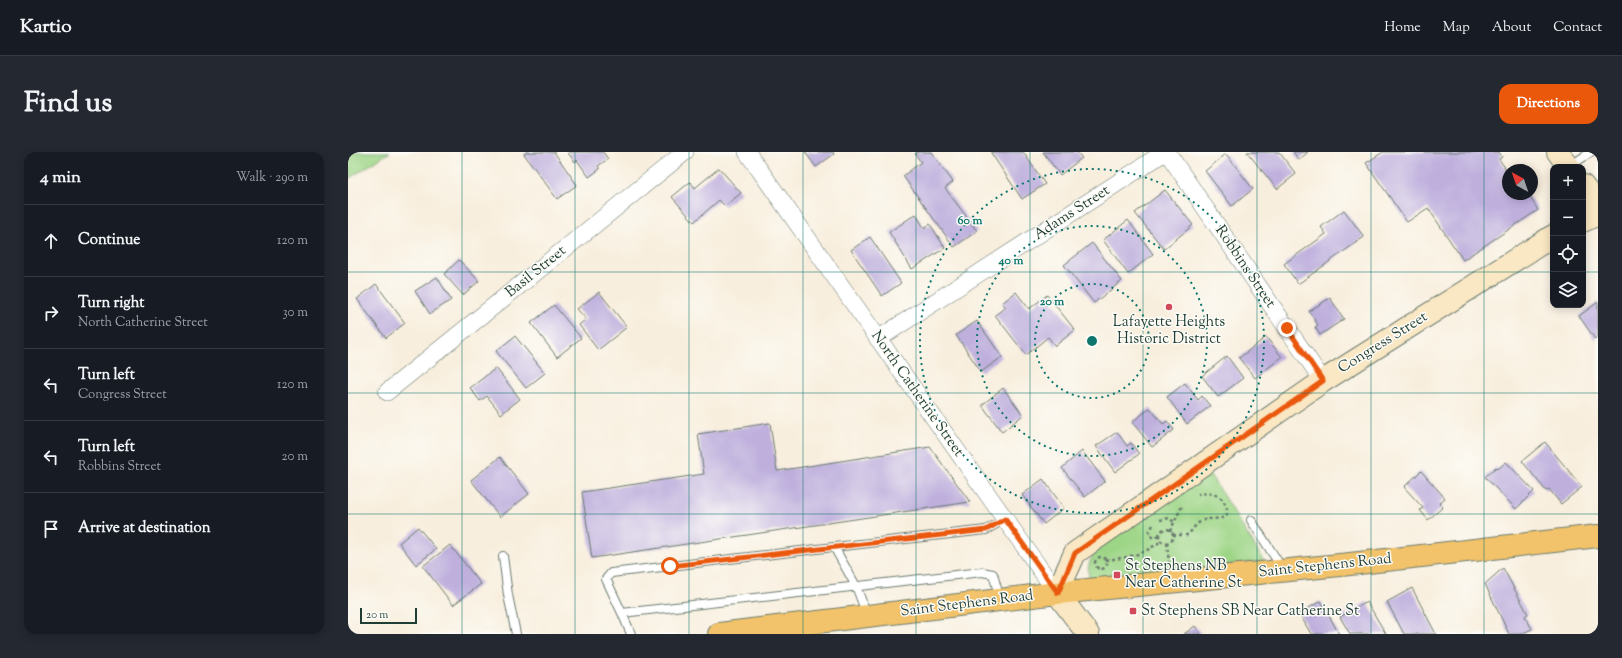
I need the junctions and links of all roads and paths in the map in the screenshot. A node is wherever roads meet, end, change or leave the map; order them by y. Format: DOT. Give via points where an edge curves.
graph roads {
  1 [pos="685,152"];
  2 [pos="747,152"];
  3 [pos="1166,152"];
  4 [pos="1558,152"];
  5 [pos="1591,152"];
  6 [pos="1567,164"];
  7 [pos="1573,164"];
  8 [pos="1586,190"];
  9 [pos="1598,206"];
  10 [pos="1598,214"];
  11 [pos="1586,220"];
  12 [pos="1550,238"];
  13 [pos="878,339"];
  14 [pos="1323,381"];
  15 [pos="387,392"];
  16 [pos="1193,496"];
  17 [pos="1187,500"];
  18 [pos="1005,519"];
  19 [pos="1251,520"];
  20 [pos="1174,522"];
  21 [pos="1170,531"];
  22 [pos="1173,535"];
  23 [pos="1598,536"];
  24 [pos="1159,537"];
  25 [pos="1161,541"];
  26 [pos="1167,543"];
  27 [pos="834,547"];
  28 [pos="503,556"];
  29 [pos="1106,560"];
  30 [pos="1169,563"];
  31 [pos="1284,571"];
  32 [pos="856,586"];
  33 [pos="1058,593"];
  34 [pos="1000,600"];
  35 [pos="622,613"];
  36 [pos="867,616"];
  37 [pos="516,634"];
  38 [pos="631,634"];
  39 [pos="718,634"];
  40 [pos="1088,634"];
  1 -- 15 [label="street, Basil Street"];
  2 -- 13 [label="street, North Catherine Street"];
  3 -- 13 [label="street, Adams Street"];
  3 -- 14 [label="street, Robbins Street"];
  4 -- 6 [label="street"];
  5 -- 7 [label="lane"];
  8 -- 9 [label="street"];
  10 -- 11 [label="street"];
  12 -- 14 [label="street, Congress Street"];
  13 -- 18 [label="street, North Catherine Street"];
  14 -- 33 [label="street, Congress Street" via="1075,553"];
  16 -- 22 [label="path" via="1209,493 1218,496 1225,504 1227,515 1220,519 1204,520 1188,535"];
  17 -- 20 [label="path"];
  18 -- 27 [label="lane" via="986,530"];
  18 -- 33 [label="street, North Catherine Street"];
  19 -- 31 [label="lane"];
  20 -- 21 [label="path"];
  20 -- 24 [label="path" via="1169,518 1160,520 1152,526 1149,534 1152,537"];
  21 -- 22 [label="path"];
  21 -- 24 [label="path" via="1160,532"];
  22 -- 26 [label="path"];
  23 -- 31 [label="main road, Saint Stephens Road"];
  24 -- 25 [label="path"];
  25 -- 26 [label="path"];
  25 -- 29 [label="path" via="1135,556"];
  26 -- 30 [label="path"];
  27 -- 32 [label="lane"];
  27 -- 35 [label="lane" via="611,573 606,579"];
  28 -- 37 [label="lane"];
  29 -- 29 [label="path" via="1104,568 1097,567 1095,562 1098,559 1101,557"];
  31 -- 33 [label="main road, Saint Stephens Road"];
  32 -- 34 [label="lane" via="982,572 993,574"];
  32 -- 35 [label="lane"];
  32 -- 36 [label="lane"];
  33 -- 34 [label="main road, Saint Stephens Road"];
  33 -- 40 [label="street, North Catherine Street"];
  34 -- 36 [label="main road, Saint Stephens Road"];
  35 -- 38 [label="lane"];
  36 -- 39 [label="main road, Saint Stephens Road"];
}
